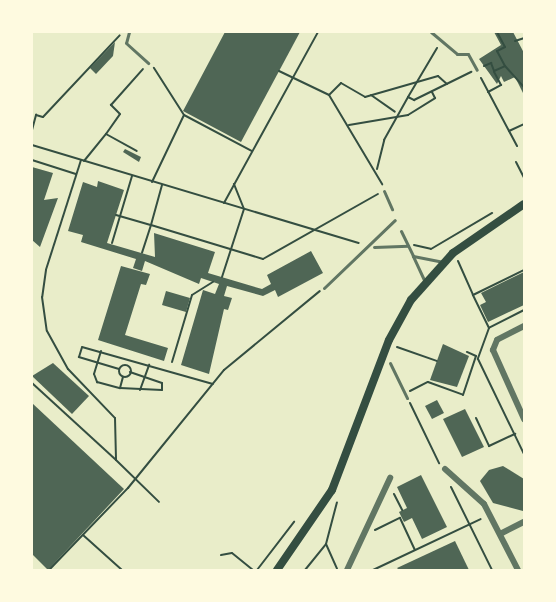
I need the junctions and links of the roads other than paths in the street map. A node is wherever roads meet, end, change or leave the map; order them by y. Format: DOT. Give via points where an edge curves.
graph roads {
  1 [pos="129,32"];
  2 [pos="431,32"];
  3 [pos="148,63"];
  4 [pos="477,70"];
  5 [pos="384,191"];
  6 [pos="525,204"];
  7 [pos="392,209"];
  8 [pos="396,220"];
  9 [pos="401,231"];
  10 [pos="408,246"];
  11 [pos="373,247"];
  12 [pos="413,256"];
  13 [pos="443,262"];
  14 [pos="425,282"];
  15 [pos="324,288"];
  16 [pos="525,326"];
  17 [pos="386,362"];
  18 [pos="407,398"];
  19 [pos="525,419"];
  20 [pos="445,469"];
  21 [pos="390,478"];
  22 [pos="525,522"];
  23 [pos="501,534"];
  24 [pos="277,570"];
  25 [pos="347,570"];
  26 [pos="519,570"];
  1 -- 3 [label="lane" via="126,43"];
  2 -- 4 [label="lane" via="457,54 468,54"];
  5 -- 7 [label="lane"];
  6 -- 13 [label="main road"];
  8 -- 11 [label="lane"];
  9 -- 10 [label="lane"];
  10 -- 11 [label="lane"];
  10 -- 12 [label="lane"];
  11 -- 15 [label="lane"];
  12 -- 13 [label="lane"];
  12 -- 14 [label="lane"];
  13 -- 14 [label="main road"];
  14 -- 17 [label="main road"];
  16 -- 19 [label="street" via="497,340 493,350"];
  17 -- 18 [label="lane"];
  17 -- 24 [label="main road" via="332,490"];
  20 -- 23 [label="street" via="491,515"];
  21 -- 25 [label="street"];
  22 -- 23 [label="street"];
  23 -- 26 [label="street"];
}
